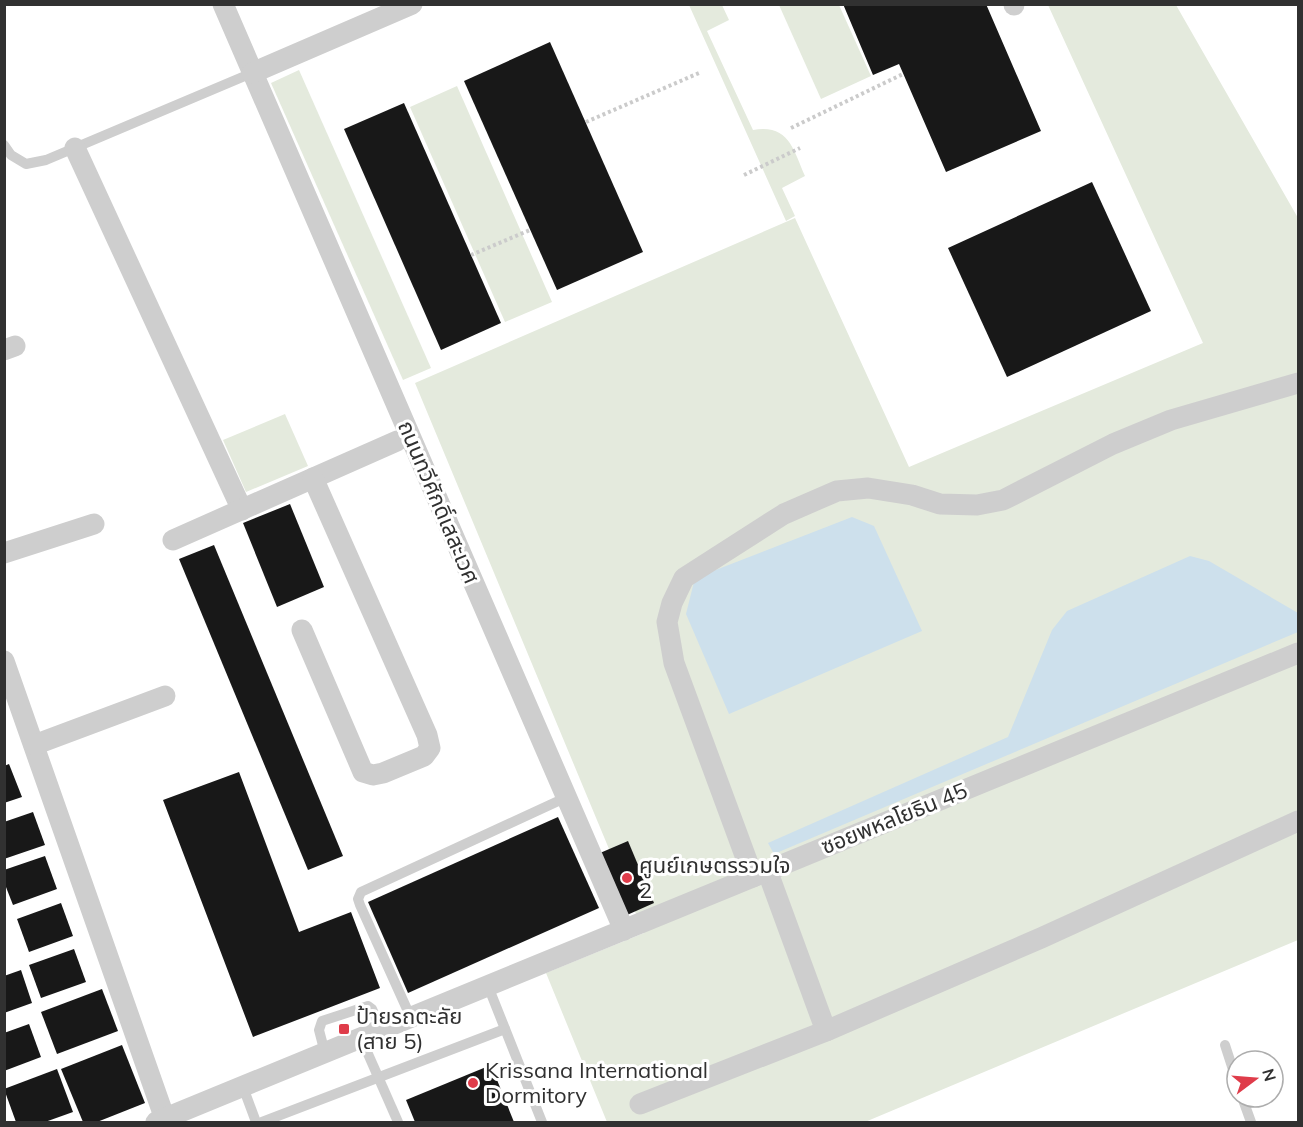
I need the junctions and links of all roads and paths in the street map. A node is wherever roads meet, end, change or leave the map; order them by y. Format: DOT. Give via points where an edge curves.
graph roads {
  1 [pos="223,4"];
  2 [pos="412,4"];
  3 [pos="699,72"];
  4 [pos="252,73"];
  5 [pos="903,74"];
  6 [pos="586,122"];
  7 [pos="791,128"];
  8 [pos="4,145"];
  9 [pos="75,148"];
  10 [pos="800,148"];
  11 [pos="744,175"];
  12 [pos="530,230"];
  13 [pos="471,255"];
  14 [pos="1299,383"];
  15 [pos="397,441"];
  16 [pos="313,478"];
  17 [pos="242,510"];
  18 [pos="94,524"];
  19 [pos="173,540"];
  20 [pos="4,553"];
  21 [pos="302,630"];
  22 [pos="1299,652"];
  23 [pos="4,661"];
  24 [pos="165,696"];
  25 [pos="34,745"];
  26 [pos="567,797"];
  27 [pos="1299,821"];
  28 [pos="760,874"];
  29 [pos="624,930"];
  30 [pos="488,986"];
  31 [pos="411,1018"];
  32 [pos="381,1029"];
  33 [pos="505,1029"];
  34 [pos="826,1031"];
  35 [pos="362,1038"];
  36 [pos="1225,1045"];
  37 [pos="1226,1049"];
  38 [pos="325,1053"];
  39 [pos="379,1078"];
  40 [pos="243,1087"];
  41 [pos="640,1104"];
  42 [pos="160,1121"];
  43 [pos="256,1122"];
  44 [pos="262,1122"];
  45 [pos="398,1122"];
  46 [pos="542,1122"];
  1 -- 4 [label="street, ถนนทวีศักดิ์เสสะเวศ"];
  2 -- 4 [label="street"];
  3 -- 6 [label="path"];
  4 -- 9 [label="lane"];
  4 -- 26 [label="street, ถนนทวีศักดิ์เสสะเวศ"];
  5 -- 7 [label="path"];
  8 -- 9 [label="lane" via="26,164"];
  9 -- 17 [label="street"];
  10 -- 11 [label="path"];
  12 -- 13 [label="path"];
  14 -- 28 [label="street" via="1171,420 1113,444 1003,500 977,505 940,504 868,488 837,491 784,514 684,578 667,622 674,663"];
  15 -- 16 [label="street"];
  16 -- 17 [label="street"];
  16 -- 21 [label="street" via="427,735 430,748 424,756 373,776 363,772"];
  17 -- 19 [label="street"];
  18 -- 20 [label="street"];
  22 -- 28 [label="street, ซอยพหลโยธิน 45"];
  23 -- 25 [label="street"];
  24 -- 25 [label="street"];
  25 -- 42 [label="street"];
  26 -- 29 [label="street, ถนนทวีศักดิ์เสสะเวศ"];
  26 -- 31 [label="lane" via="361,892 360,905"];
  27 -- 34 [label="street"];
  28 -- 29 [label="street, ซอยพหลโยธิน 45"];
  28 -- 34 [label="street"];
  29 -- 30 [label="street, ซอยพหลโยธิน 45"];
  30 -- 31 [label="street, ซอยพหลโยธิน 45"];
  30 -- 33 [label="lane"];
  31 -- 32 [label="street, ซอยพหลโยธิน 45"];
  32 -- 35 [label="street, ซอยพหลโยธิน 45"];
  32 -- 38 [label="lane" via="368,1006 322,1021 319,1030"];
  33 -- 39 [label="lane"];
  33 -- 46 [label="lane"];
  34 -- 41 [label="street"];
  35 -- 38 [label="street, ซอยพหลโยธิน 45"];
  35 -- 39 [label="lane"];
  36 -- 37 [label="lane"];
  38 -- 40 [label="street, ซอยพหลโยธิน 45"];
  39 -- 44 [label="lane"];
  39 -- 45 [label="lane"];
  40 -- 42 [label="street, ซอยพหลโยธิน 45"];
  40 -- 43 [label="lane"];
}
